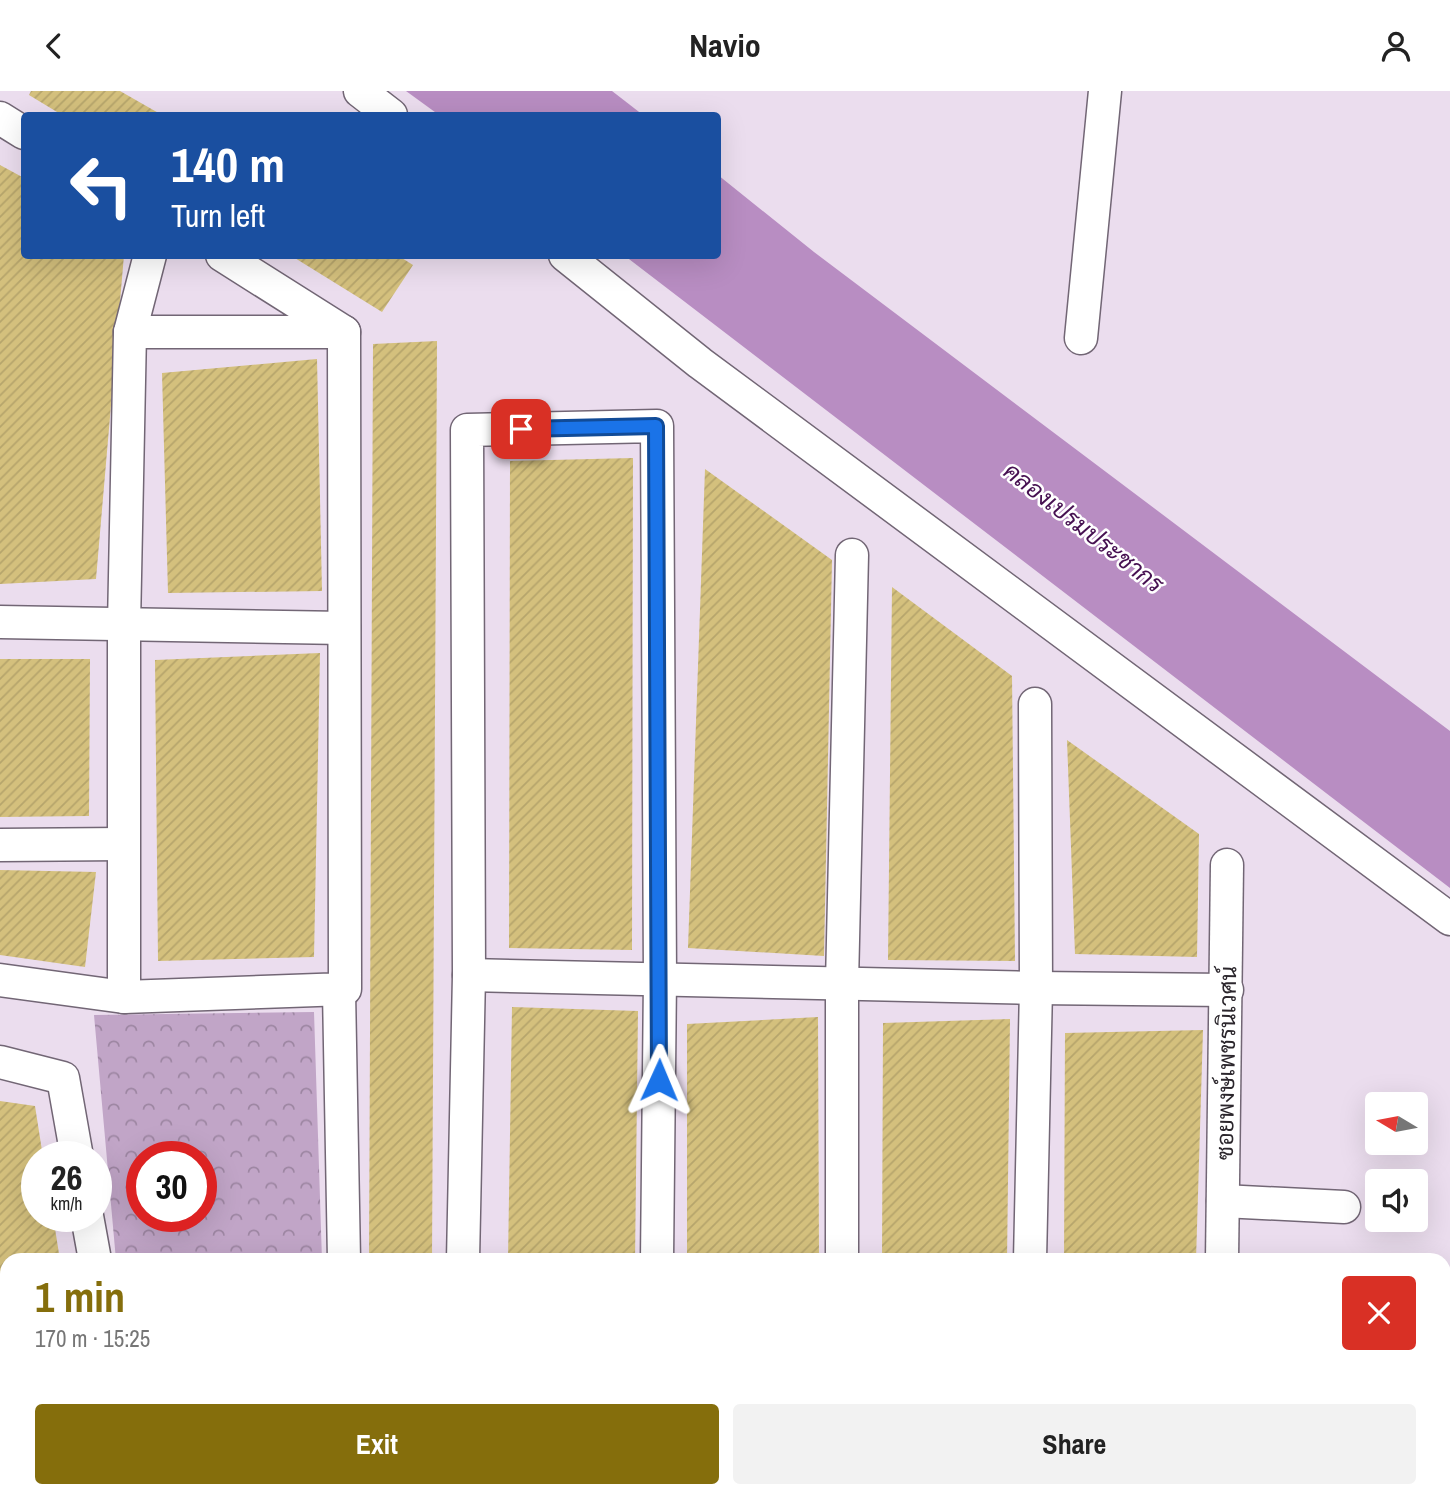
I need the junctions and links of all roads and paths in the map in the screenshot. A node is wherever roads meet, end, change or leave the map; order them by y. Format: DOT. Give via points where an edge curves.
graph roads {
  1 [pos="360,91"];
  2 [pos="1105,91"];
  3 [pos="387,112"];
  4 [pos="0,118"];
  5 [pos="21,131"];
  6 [pos="149,259"];
  7 [pos="228,259"];
  8 [pos="570,259"];
  9 [pos="130,332"];
  10 [pos="344,332"];
  11 [pos="1081,338"];
  12 [pos="852,555"];
  13 [pos="0,622"];
  14 [pos="124,625"];
  15 [pos="344,628"];
  16 [pos="1035,704"];
  17 [pos="123,844"];
  18 [pos="0,845"];
  19 [pos="1227,865"];
  20 [pos="1450,919"];
  21 [pos="469,975"];
  22 [pos="660,978"];
  23 [pos="0,979"];
  24 [pos="842,983"];
  25 [pos="1036,988"];
  26 [pos="1227,990"];
  27 [pos="338,991"];
  28 [pos="124,997"];
  29 [pos="0,1062"];
  30 [pos="74,1141"];
  31 [pos="1223,1201"];
  32 [pos="1344,1207"];
  33 [pos="90,1232"];
  34 [pos="94,1253"];
  35 [pos="344,1253"];
  36 [pos="463,1253"];
  37 [pos="657,1253"];
  38 [pos="842,1253"];
  39 [pos="1030,1253"];
  40 [pos="1222,1253"];
  1 -- 3 [label="street"];
  2 -- 11 [label="street"];
  4 -- 5 [label="street"];
  6 -- 9 [label="street"];
  7 -- 10 [label="street"];
  8 -- 20 [label="street" via="700,363"];
  9 -- 10 [label="street"];
  9 -- 14 [label="street"];
  10 -- 15 [label="street"];
  12 -- 24 [label="street"];
  13 -- 14 [label="street"];
  14 -- 15 [label="street"];
  14 -- 17 [label="street"];
  15 -- 27 [label="street" via="345,989"];
  16 -- 25 [label="street"];
  17 -- 18 [label="street"];
  17 -- 28 [label="street"];
  19 -- 26 [label="street, ซอยพงษ์เพชรนิเวศน์"];
  21 -- 22 [label="street"];
  21 -- 22 [label="street" via="467,430 656,426"];
  21 -- 36 [label="street"];
  22 -- 24 [label="street"];
  22 -- 37 [label="street"];
  23 -- 28 [label="street"];
  24 -- 25 [label="street"];
  24 -- 38 [label="street"];
  25 -- 26 [label="street"];
  25 -- 39 [label="street"];
  26 -- 31 [label="street, ซอยพงษ์เพชรนิเวศน์"];
  27 -- 28 [label="street"];
  27 -- 35 [label="street"];
  29 -- 30 [label="street" via="63,1078"];
  31 -- 32 [label="street"];
  31 -- 40 [label="street, ซอยพงษ์เพชรนิเวศน์"];
  33 -- 34 [label="street"];
}
